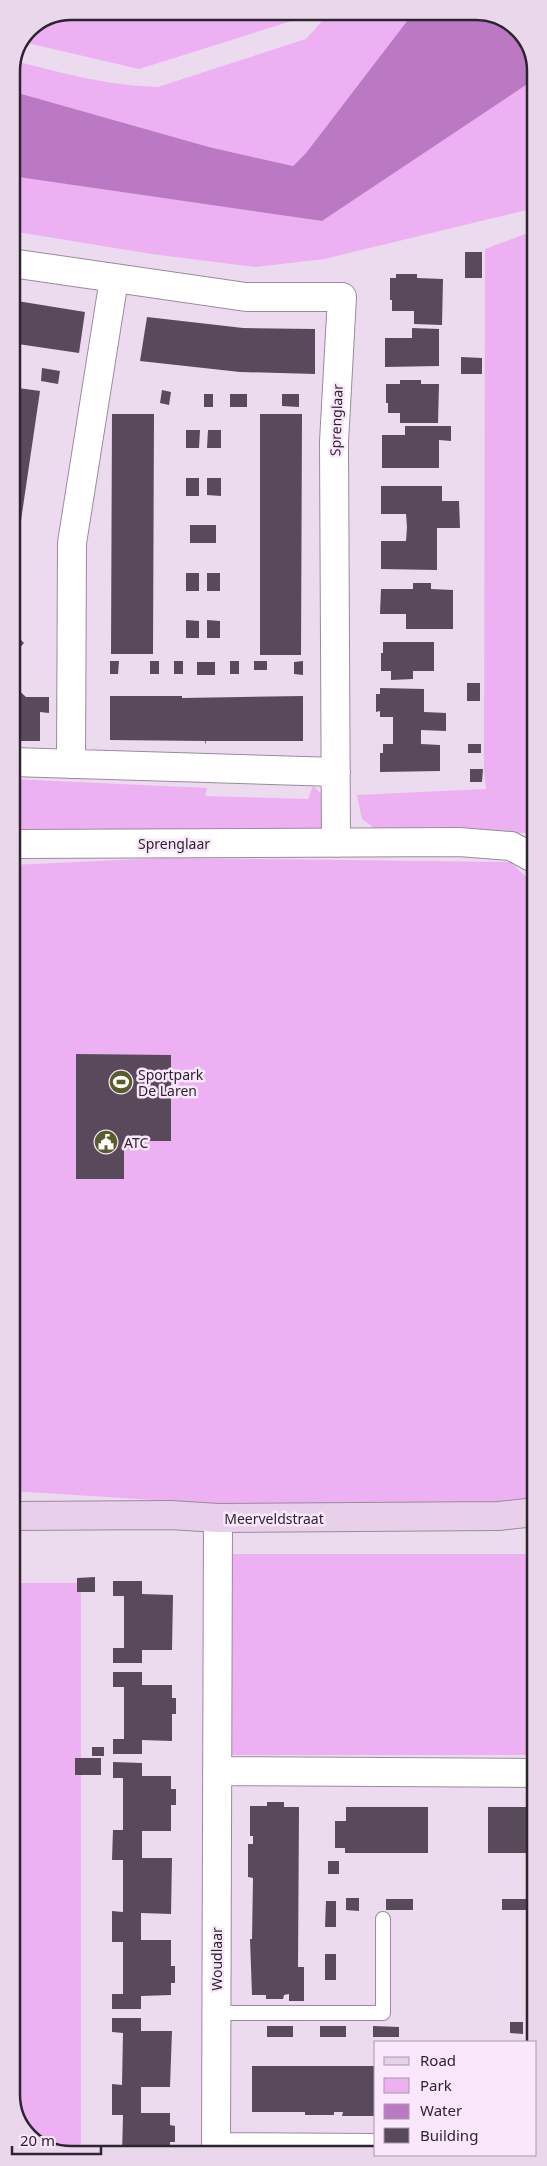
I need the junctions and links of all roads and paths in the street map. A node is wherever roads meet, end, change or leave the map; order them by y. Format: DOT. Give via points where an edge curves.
graph roads {
  1 [pos="20,265"];
  2 [pos="114,280"];
  3 [pos="20,762"];
  4 [pos="70,764"];
  5 [pos="336,772"];
  6 [pos="336,843"];
  7 [pos="20,844"];
  8 [pos="527,855"];
  9 [pos="527,1513"];
  10 [pos="20,1516"];
  11 [pos="218,1518"];
  12 [pos="217,1772"];
  13 [pos="527,1773"];
  14 [pos="383,1919"];
  15 [pos="216,2013"];
  16 [pos="214,2146"];
  1 -- 2 [label="street, Sprenglaar"];
  2 -- 4 [label="street" via="72,543"];
  2 -- 5 [label="street, Sprenglaar" via="246,297 342,297 334,442"];
  3 -- 4 [label="street"];
  4 -- 5 [label="street"];
  5 -- 6 [label="street, Sprenglaar"];
  6 -- 7 [label="street, Sprenglaar"];
  6 -- 8 [label="street, Sprenglaar" via="458,842 510,846"];
  9 -- 11 [label="street, Meerveldstraat" via="498,1516"];
  10 -- 11 [label="street, Meerveldstraat" via="170,1515"];
  11 -- 12 [label="street, Woudlaar"];
  12 -- 13 [label="street"];
  12 -- 15 [label="street, Woudlaar"];
  14 -- 15 [label="lane" via="383,2013"];
  15 -- 16 [label="street, Woudlaar"];
}
